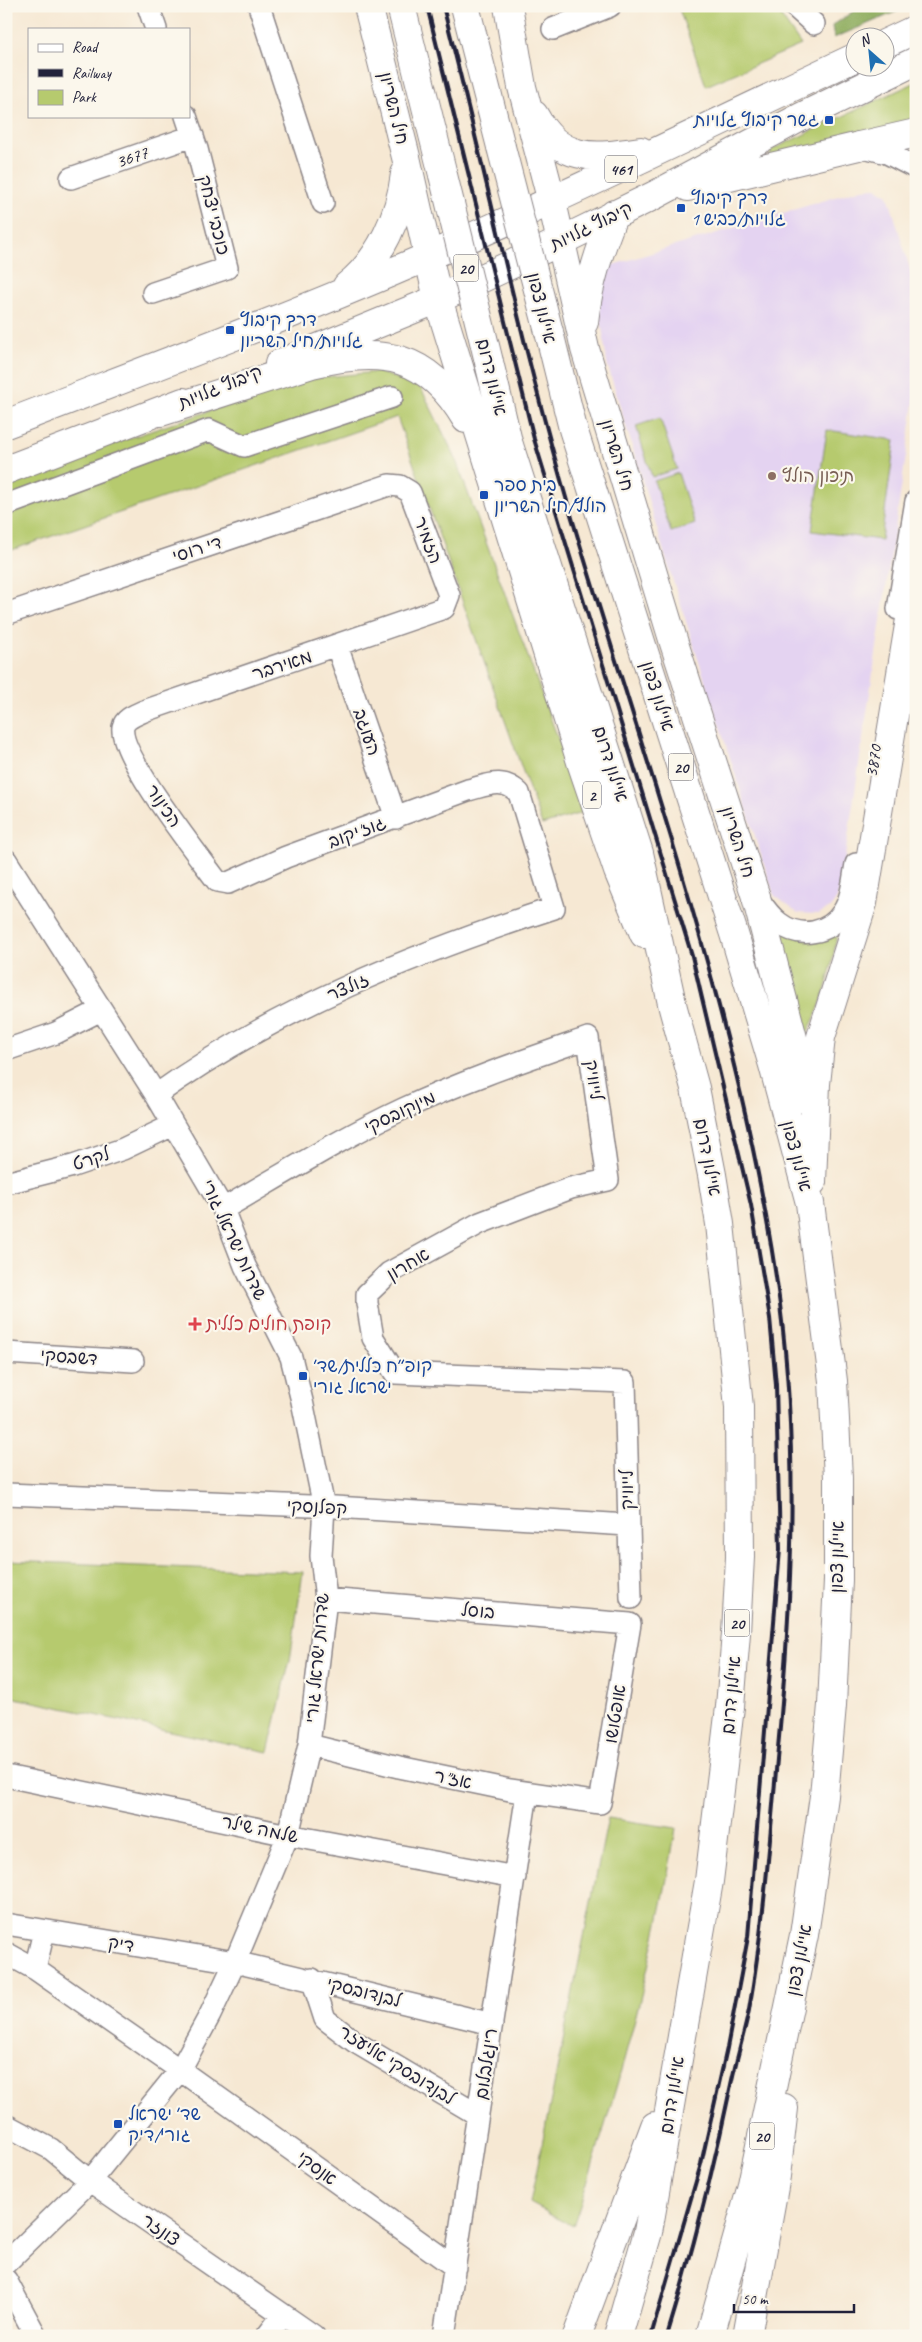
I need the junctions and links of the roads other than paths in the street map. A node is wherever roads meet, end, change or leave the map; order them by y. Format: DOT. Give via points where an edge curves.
graph roads {
  1 [pos="148,6"];
  2 [pos="259,6"];
  3 [pos="368,6"];
  4 [pos="401,6"];
  5 [pos="466,6"];
  6 [pos="508,6"];
  7 [pos="610,6"];
  8 [pos="794,6"];
  9 [pos="814,24"];
  10 [pos="156,28"];
  11 [pos="554,29"];
  12 [pos="916,29"];
  13 [pos="894,39"];
  14 [pos="916,61"];
  15 [pos="844,63"];
  16 [pos="522,87"];
  17 [pos="187,118"];
  18 [pos="916,133"];
  19 [pos="193,136"];
  20 [pos="690,136"];
  21 [pos="860,146"];
  22 [pos="406,157"];
  23 [pos="916,168"];
  24 [pos="71,178"];
  25 [pos="655,195"];
  26 [pos="552,202"];
  27 [pos="323,203"];
  28 [pos="614,214"];
  29 [pos="561,241"];
  30 [pos="428,256"];
  31 [pos="153,293"];
  32 [pos="438,299"];
  33 [pos="324,301"];
  34 [pos="585,348"];
  35 [pos="392,397"];
  36 [pos="161,412"];
  37 [pos="6,424"];
  38 [pos="483,451"];
  39 [pos="6,470"];
  40 [pos="388,485"];
  41 [pos="916,501"];
  42 [pos="6,505"];
  43 [pos="916,583"];
  44 [pos="444,608"];
  45 [pos="6,614"];
  46 [pos="338,646"];
  47 [pos="123,726"];
  48 [pos="396,818"];
  49 [pos="6,860"];
  50 [pos="216,881"];
  51 [pos="756,897"];
  52 [pos="554,908"];
  53 [pos="673,1008"];
  54 [pos="101,1010"];
  55 [pos="588,1038"];
  56 [pos="6,1050"];
  57 [pos="156,1095"];
  58 [pos="173,1125"];
  59 [pos="608,1180"];
  60 [pos="6,1183"];
  61 [pos="810,1203"];
  62 [pos="223,1210"];
  63 [pos="6,1352"];
  64 [pos="132,1361"];
  65 [pos="625,1382"];
  66 [pos="6,1494"];
  67 [pos="324,1507"];
  68 [pos="628,1525"];
  69 [pos="630,1598"];
  70 [pos="326,1599"];
  71 [pos="630,1624"];
  72 [pos="309,1745"];
  73 [pos="6,1776"];
  74 [pos="527,1793"];
  75 [pos="600,1803"];
  76 [pos="288,1835"];
  77 [pos="515,1877"];
  78 [pos="6,1924"];
  79 [pos="44,1931"];
  80 [pos="804,1935"];
  81 [pos="6,1953"];
  82 [pos="235,1962"];
  83 [pos="35,1969"];
  84 [pos="312,1979"];
  85 [pos="492,2024"];
  86 [pos="676,2069"];
  87 [pos="180,2070"];
  88 [pos="478,2116"];
  89 [pos="6,2124"];
  90 [pos="90,2181"];
  91 [pos="6,2262"];
  92 [pos="455,2267"];
  93 [pos="6,2280"];
  94 [pos="282,2315"];
  95 [pos="36,2336"];
  96 [pos="267,2336"];
  97 [pos="314,2336"];
  98 [pos="444,2336"];
  99 [pos="577,2336"];
  100 [pos="618,2336"];
  101 [pos="710,2336"];
  102 [pos="747,2336"];
  1 -- 10 [label="street"];
  2 -- 27 [label="street"];
  3 -- 22 [label="main road, חיל השריון"];
  4 -- 53 [label="main road, איילון דרום / 20, bridge" via="508,442 639,853"];
  5 -- 61 [label="main road, איילון צפון / 20, bridge" via="573,429 734,934"];
  6 -- 16 [label="main road, חיל השריון"];
  7 -- 11 [label="street"];
  8 -- 9 [label="street"];
  12 -- 13 [label="main road"];
  14 -- 25 [label="main road, קיבוץ גלויות / 461" via="793,121"];
  15 -- 20 [label="main road, 461"];
  16 -- 20 [label="main road" via="545,134 559,146 575,153 621,154"];
  16 -- 26 [label="main road, חיל השריון"];
  17 -- 19 [label="street, כוכבי יצחק"];
  18 -- 21 [label="main road"];
  19 -- 24 [label="street, 3677"];
  19 -- 31 [label="street, כוכבי יצחק" via="227,268"];
  20 -- 26 [label="main road, 461"];
  21 -- 23 [label="street" via="887,153"];
  21 -- 25 [label="main road"];
  22 -- 30 [label="main road, חיל השריון"];
  22 -- 33 [label="main road" via="401,198 377,252 354,280"];
  25 -- 28 [label="main road, קיבוץ גלויות / 461"];
  26 -- 29 [label="main road, חיל השריון"];
  26 -- 30 [label="main road"];
  28 -- 29 [label="main road, קיבוץ גלויות / 461"];
  28 -- 34 [label="main road" via="589,288"];
  29 -- 32 [label="main road, קיבוץ גלויות"];
  29 -- 34 [label="main road, חיל השריון"];
  30 -- 32 [label="main road, חיל השריון"];
  30 -- 33 [label="main road"];
  32 -- 36 [label="main road, קיבוץ גלויות"];
  32 -- 38 [label="main road, 2"];
  33 -- 37 [label="main road"];
  34 -- 51 [label="main road, חיל השריון" via="674,643"];
  35 -- 42 [label="street" via="244,446 209,430"];
  36 -- 38 [label="main road" via="312,364 343,357 379,355 424,371 443,386 455,400"];
  36 -- 39 [label="main road, קיבוץ גלויות"];
  38 -- 53 [label="main road, 2" via="618,870"];
  40 -- 44 [label="street, הזמיר" via="400,486 410,492 449,595"];
  40 -- 45 [label="street, די רוסי"];
  41 -- 51 [label="street, 3870" via="852,888 846,905 836,921 827,927 816,932 801,932 789,930 779,923"];
  43 -- 61 [label="main road" via="863,903 821,1037"];
  44 -- 46 [label="street, מאירבר"];
  46 -- 47 [label="street, מאירבר" via="144,711"];
  46 -- 48 [label="street, העוגב"];
  47 -- 50 [label="street, הכינור" via="123,737 136,767"];
  48 -- 50 [label="street, גוז'יקוב" via="286,857 228,883"];
  48 -- 52 [label="street, גוז'יקוב" via="468,790 499,782 512,785 520,793"];
  49 -- 54 [label="street, שדרות ישראל גורי"];
  51 -- 61 [label="main road, חיל השריון" via="800,1065 810,1138"];
  52 -- 57 [label="street, זולצר" via="425,954 336,992 246,1037"];
  53 -- 86 [label="main road, איילון דרום / 20" via="695,1088 720,1224 739,1407 740,1482 740,1557 730,1707 709,1880"];
  54 -- 56 [label="street" via="56,1033"];
  54 -- 57 [label="street, שדרות ישראל גורי"];
  55 -- 59 [label="street, לייוויק"];
  55 -- 62 [label="street, מינקובסקי" via="484,1074 402,1109 326,1149"];
  57 -- 58 [label="street, שדרות ישראל גורי"];
  58 -- 60 [label="street, לקרט" via="123,1149"];
  58 -- 62 [label="street, שדרות ישראל גורי"];
  59 -- 65 [label="street, אחרון" via="571,1188 480,1223 389,1272 367,1294 366,1303 373,1338 395,1373"];
  61 -- 80 [label="main road, איילון צפון / 20" via="833,1381 838,1478 838,1580 826,1778"];
  62 -- 67 [label="street, שדרות ישראל גורי" via="245,1266 291,1357"];
  63 -- 64 [label="street, דשבסקי"];
  65 -- 68 [label="street, לייוויק"];
  66 -- 67 [label="street, קפלנסקי"];
  67 -- 68 [label="street, קפלנסקי"];
  67 -- 70 [label="street, שדרות ישראל גורי" via="322,1556"];
  68 -- 69 [label="street, לייוויק"];
  70 -- 71 [label="street, בוסל"];
  70 -- 72 [label="street, שדרות ישראל גורי"];
  71 -- 75 [label="street, אופטושו"];
  72 -- 74 [label="street, אז\"ר" via="399,1768"];
  72 -- 76 [label="street, שדרות ישראל גורי"];
  73 -- 76 [label="street, שלמה שילר"];
  74 -- 75 [label="street, אז\"ר"];
  74 -- 77 [label="street, רינגלבלום"];
  76 -- 77 [label="street, שלמה שילר"];
  76 -- 82 [label="street, שדרות ישראל גורי"];
  77 -- 85 [label="street, רינגלבלום"];
  78 -- 79 [label="street, דיק"];
  79 -- 82 [label="street, דיק"];
  79 -- 83 [label="street"];
  80 -- 101 [label="main road, איילון צפון / 20" via="750,2189"];
  80 -- 102 [label="main road" via="776,2176"];
  81 -- 83 [label="street"];
  82 -- 84 [label="street, לבנדובסקי"];
  82 -- 87 [label="street, שדרות ישראל גורי"];
  83 -- 87 [label="street"];
  84 -- 85 [label="street, לבנדובסקי"];
  84 -- 88 [label="street, לבנדובסקי אליעזר" via="326,2019 355,2042"];
  85 -- 88 [label="street, רינגלבלום"];
  86 -- 99 [label="main road"];
  86 -- 100 [label="main road, איילון דרום / 20" via="648,2232"];
  87 -- 90 [label="street, שדרות ישראל גורי"];
  87 -- 92 [label="street, אנסקי"];
  88 -- 92 [label="street, רינגלבלום"];
  89 -- 90 [label="street, צונזר" via="51,2149"];
  90 -- 91 [label="street, שדרות ישראל גורי"];
  90 -- 94 [label="street, צונזר"];
  92 -- 98 [label="street, רינגלבלום"];
  93 -- 95 [label="street"];
  94 -- 96 [label="street"];
  94 -- 97 [label="street, צונזר"];
}
